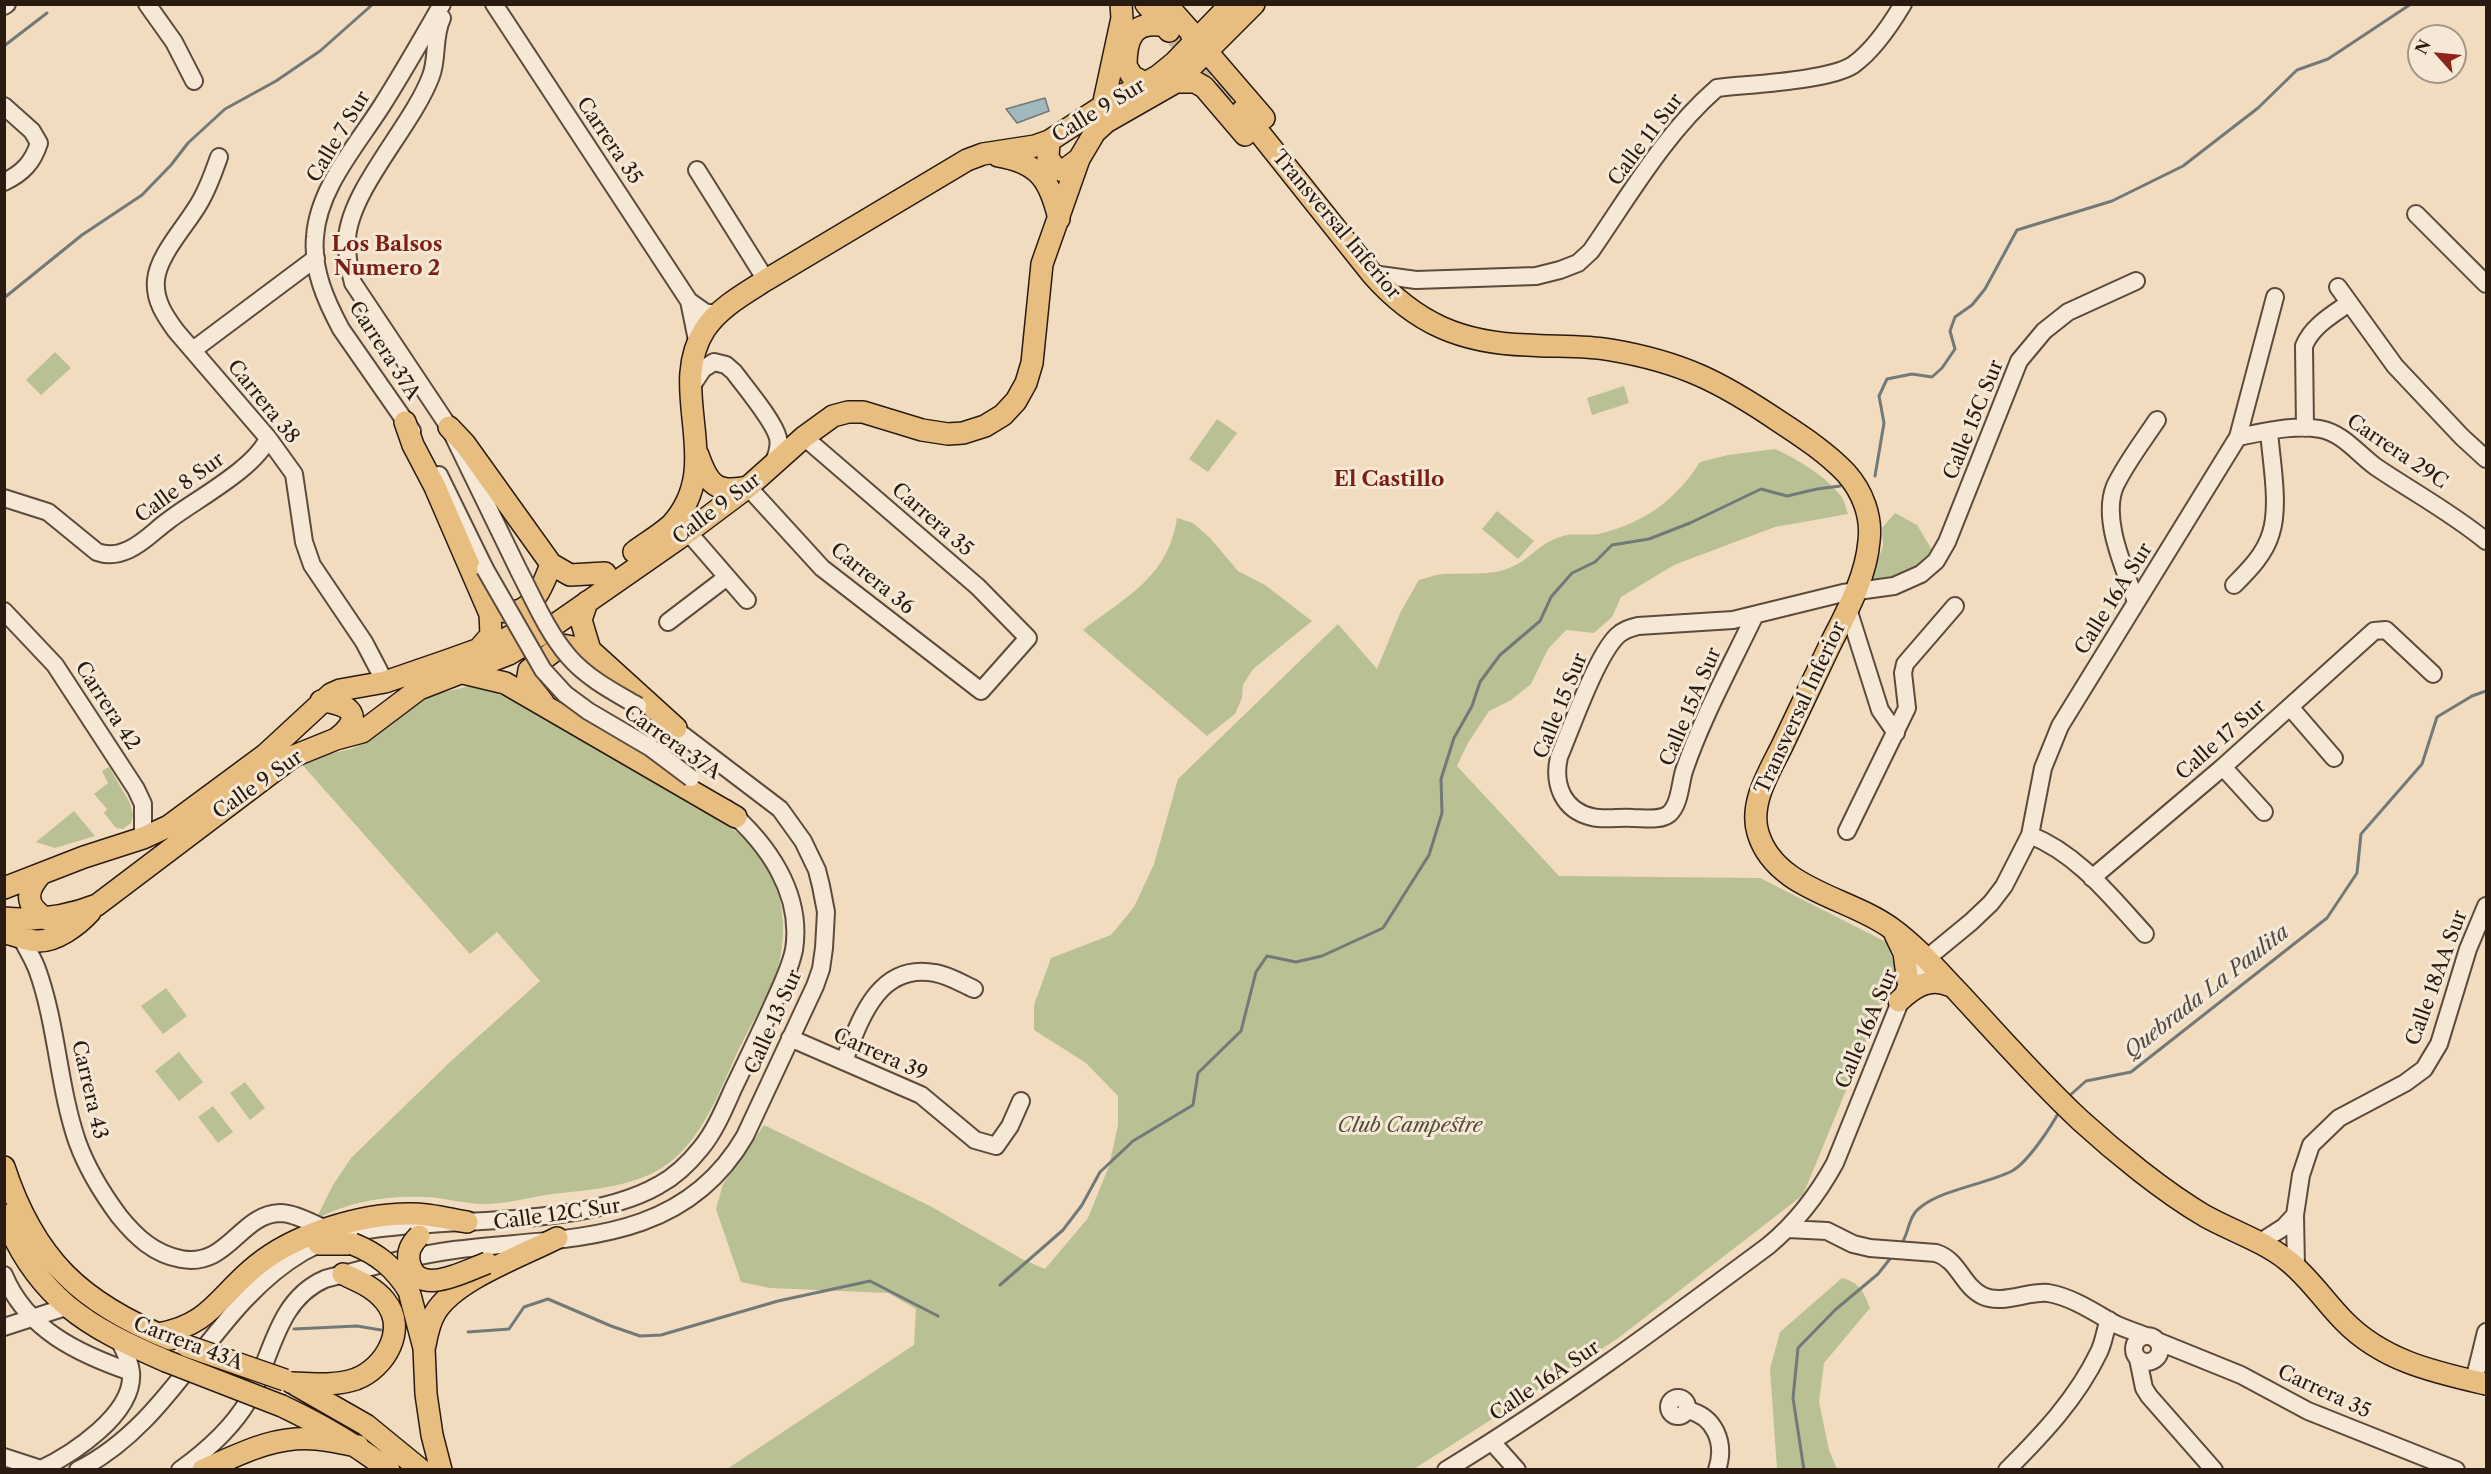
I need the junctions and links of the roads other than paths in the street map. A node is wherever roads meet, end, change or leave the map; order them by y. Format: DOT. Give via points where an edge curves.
graph roads {
  1 [pos="147,4"];
  2 [pos="442,4"];
  3 [pos="450,4"];
  4 [pos="494,4"];
  5 [pos="1120,4"];
  6 [pos="1146,4"];
  7 [pos="1166,4"];
  8 [pos="1231,4"];
  9 [pos="1254,4"];
  10 [pos="1903,4"];
  11 [pos="1186,40"];
  12 [pos="194,81"];
  13 [pos="1176,82"];
  14 [pos="1145,83"];
  15 [pos="4,106"];
  16 [pos="1102,106"];
  17 [pos="1242,111"];
  18 [pos="1049,141"];
  19 [pos="983,154"];
  20 [pos="219,157"];
  21 [pos="1079,159"];
  22 [pos="697,170"];
  23 [pos="4,182"];
  24 [pos="1317,207"];
  25 [pos="2416,214"];
  26 [pos="1059,219"];
  27 [pos="316,258"];
  28 [pos="1372,274"];
  29 [pos="766,280"];
  30 [pos="1416,280"];
  31 [pos="2136,281"];
  32 [pos="2487,284"];
  33 [pos="2338,287"];
  34 [pos="2275,297"];
  35 [pos="689,301"];
  36 [pos="2349,303"];
  37 [pos="1402,306"];
  38 [pos="720,313"];
  39 [pos="698,345"];
  40 [pos="193,350"];
  41 [pos="690,389"];
  42 [pos="2157,420"];
  43 [pos="405,422"];
  44 [pos="449,427"];
  45 [pos="2305,428"];
  46 [pos="2269,431"];
  47 [pos="804,437"];
  48 [pos="2238,437"];
  49 [pos="268,438"];
  50 [pos="697,454"];
  51 [pos="2487,459"];
  52 [pos="772,466"];
  53 [pos="748,487"];
  54 [pos="4,498"];
  55 [pos="688,532"];
  56 [pos="2487,541"];
  57 [pos="551,564"];
  58 [pos="605,573"];
  59 [pos="727,577"];
  60 [pos="2234,585"];
  61 [pos="1860,591"];
  62 [pos="2137,591"];
  63 [pos="747,600"];
  64 [pos="586,602"];
  65 [pos="487,606"];
  66 [pos="1955,606"];
  67 [pos="4,611"];
  68 [pos="1754,617"];
  69 [pos="668,622"];
  70 [pos="1618,634"];
  71 [pos="1847,634"];
  72 [pos="478,650"];
  73 [pos="590,650"];
  74 [pos="462,672"];
  75 [pos="2433,674"];
  76 [pos="385,682"];
  77 [pos="981,692"];
  78 [pos="321,701"];
  79 [pos="2290,707"];
  80 [pos="549,708"];
  81 [pos="676,728"];
  82 [pos="1896,733"];
  83 [pos="336,739"];
  84 [pos="2334,758"];
  85 [pos="2223,767"];
  86 [pos="1561,796"];
  87 [pos="2264,812"];
  88 [pos="736,817"];
  89 [pos="1847,831"];
  90 [pos="2030,835"];
  91 [pos="143,838"];
  92 [pos="84,857"];
  93 [pos="41,874"];
  94 [pos="6,878"];
  95 [pos="2092,878"];
  96 [pos="821,886"];
  97 [pos="97,905"];
  98 [pos="2487,906"];
  99 [pos="46,919"];
  100 [pos="10,926"];
  101 [pos="1892,928"];
  102 [pos="2145,934"];
  103 [pos="45,940"];
  104 [pos="1926,959"];
  105 [pos="37,969"];
  106 [pos="1951,986"];
  107 [pos="974,989"];
  108 [pos="1903,992"];
  109 [pos="790,1038"];
  110 [pos="844,1061"];
  111 [pos="1021,1101"];
  112 [pos="745,1136"];
  113 [pos="4,1167"];
  114 [pos="564,1212"];
  115 [pos="4,1215"];
  116 [pos="2295,1215"];
  117 [pos="459,1222"];
  118 [pos="1788,1229"];
  119 [pos="311,1233"];
  120 [pos="557,1238"];
  121 [pos="2259,1243"];
  122 [pos="534,1250"];
  123 [pos="2296,1267"];
  124 [pos="343,1274"];
  125 [pos="4,1275"];
  126 [pos="66,1307"];
  127 [pos="33,1318"];
  128 [pos="2117,1326"];
  129 [pos="4,1327"];
  130 [pos="2487,1332"];
  131 [pos="158,1334"];
  132 [pos="118,1338"];
  133 [pos="424,1348"];
  134 [pos="2148,1350"];
  135 [pos="131,1372"];
  136 [pos="288,1382"];
  137 [pos="2480,1382"];
  138 [pos="1687,1410"];
  139 [pos="1492,1442"];
  140 [pos="358,1446"];
  141 [pos="74,1450"];
  142 [pos="4,1457"];
  143 [pos="40,1469"];
  144 [pos="58,1470"];
  145 [pos="78,1470"];
  146 [pos="180,1470"];
  147 [pos="203,1470"];
  148 [pos="389,1470"];
  149 [pos="421,1470"];
  150 [pos="441,1470"];
  151 [pos="1446,1470"];
  152 [pos="1517,1470"];
  153 [pos="1718,1470"];
  154 [pos="2007,1470"];
  155 [pos="2214,1470"];
  156 [pos="2456,1470"];
  1 -- 12 [label="street" via="174,42"];
  2 -- 27 [label="street, Calle 7 Sur" via="332,185 318,219"];
  3 -- 44 [label="street, Carrera 37A" via="439,24 432,74 364,191 347,235 353,283"];
  4 -- 35 [label="street, Carrera 35"];
  5 -- 16 [label="main road" via="1122,18"];
  6 -- 11 [label="main road"];
  7 -- 11 [label="main road" via="1190,31"];
  8 -- 11 [label="main road, Calle 9 Sur"];
  9 -- 11 [label="main road, Calle 9 Sur"];
  10 -- 30 [label="street, Calle 11 Sur" via="1888,27 1852,65 1826,75 1717,88 1703,99 1578,263 1536,276"];
  11 -- 13 [label="main road, Calle 9 Sur"];
  11 -- 14 [label="main road, Calle 9 Sur" via="1174,63"];
  11 -- 14 [label="main road" via="1155,24 1141,25 1131,35 1126,66 1132,76"];
  11 -- 24 [label="main road" via="1300,163 1313,186"];
  13 -- 21 [label="main road, Calle 9 Sur" via="1106,122"];
  13 -- 24 [label="main road" via="1195,82 1212,94 1286,189 1299,201"];
  14 -- 16 [label="main road, Calle 9 Sur"];
  15 -- 23 [label="street" via="32,131 39,143 25,169"];
  16 -- 18 [label="main road, Calle 9 Sur"];
  17 -- 24 [label="main road, Transversal Inferior"];
  18 -- 19 [label="main road, Calle 9 Sur"];
  18 -- 21 [label="main road" via="1048,158 1056,169 1063,171"];
  19 -- 26 [label="main road" via="1011,158 1035,169 1050,186"];
  19 -- 29 [label="main road, Calle 9 Sur"];
  20 -- 40 [label="street, Carrera 38" via="202,199 171,246 156,279 157,297 165,316"];
  21 -- 26 [label="main road, Calle 9 Sur"];
  22 -- 29 [label="street"];
  24 -- 28 [label="main road, Transversal Inferior"];
  25 -- 32 [label="street"];
  26 -- 47 [label="main road, Calle 9 Sur" via="1041,264 1032,363 1026,383 1002,415 985,426 948,434 863,412 848,412 833,416"];
  27 -- 40 [label="street"];
  27 -- 43 [label="street, Carrera 37A" via="322,291 340,329"];
  28 -- 30 [label="street, Calle 11 Sur"];
  28 -- 37 [label="main road, Transversal Inferior"];
  29 -- 38 [label="main road, Calle 9 Sur"];
  30 -- 37 [label="street"];
  31 -- 61 [label="street, Calle 15C Sur" via="2068,312 2044,331 2019,361 1936,561 1906,582"];
  33 -- 36 [label="street"];
  34 -- 48 [label="street, Calle 16A Sur"];
  35 -- 38 [label="street" via="706,313"];
  35 -- 39 [label="street, Carrera 35"];
  36 -- 45 [label="street" via="2316,327 2304,346"];
  36 -- 51 [label="street" via="2396,366"];
  37 -- 61 [label="main road, Transversal Inferior" via="1433,324 1476,340 1605,349 1645,356 1693,371 1737,393 1808,441 1856,486 1870,526"];
  38 -- 39 [label="main road, Calle 9 Sur"];
  39 -- 41 [label="main road, Calle 9 Sur"];
  40 -- 49 [label="street, Carrera 38"];
  41 -- 50 [label="main road, Calle 9 Sur"];
  41 -- 52 [label="street" via="703,369 714,362 734,372 774,428 778,452"];
  42 -- 62 [label="street" via="2115,487 2110,507 2111,524"];
  43 -- 65 [label="main road"];
  43 -- 88 [label="street, Carrera 37A, bridge" via="427,452 485,569 543,670 565,694 651,748"];
  44 -- 57 [label="main road"];
  44 -- 81 [label="street, Carrera 37A, bridge" via="519,572 569,658"];
  45 -- 46 [label="street, Carrera 29C"];
  45 -- 56 [label="street, Carrera 29C" via="2330,431 2342,438 2376,467"];
  46 -- 48 [label="street, Carrera 29C"];
  46 -- 60 [label="street" via="2272,532 2257,561"];
  47 -- 52 [label="main road, Calle 9 Sur"];
  47 -- 77 [label="street, Carrera 35" via="978,587 1028,638"];
  48 -- 62 [label="street, Calle 16A Sur"];
  49 -- 54 [label="street, Calle 8 Sur" via="240,470 140,543 117,554 106,555 88,546 48,512"];
  49 -- 76 [label="street, Carrera 38" via="294,474 304,542 312,565 364,642"];
  50 -- 53 [label="main road" via="709,481 717,487"];
  50 -- 58 [label="main road, Calle 9 Sur" via="693,488 684,508 662,532"];
  52 -- 53 [label="main road, Calle 9 Sur"];
  53 -- 55 [label="main road, Calle 9 Sur"];
  53 -- 77 [label="street, Carrera 36" via="829,574"];
  55 -- 59 [label="street"];
  55 -- 64 [label="main road, Calle 9 Sur"];
  57 -- 58 [label="main road" via="570,575"];
  57 -- 65 [label="main road" via="543,586 524,609 513,613"];
  58 -- 72 [label="main road, Calle 9 Sur" via="525,628"];
  59 -- 63 [label="street"];
  59 -- 69 [label="street"];
  61 -- 68 [label="street, Calle 15C Sur"];
  61 -- 71 [label="main road, Transversal Inferior"];
  62 -- 90 [label="street, Calle 16A Sur" via="2051,744"];
  64 -- 73 [label="main road" via="581,620"];
  64 -- 74 [label="main road, Calle 9 Sur" via="509,654"];
  65 -- 72 [label="main road" via="491,635"];
  66 -- 82 [label="street" via="1905,664 1908,702"];
  67 -- 91 [label="street, Carrera 42" via="55,665 136,789 143,804"];
  68 -- 70 [label="street, Calle 15C Sur" via="1638,626"];
  68 -- 86 [label="street, Calle 15A Sur" via="1714,701 1669,814 1658,818 1593,817"];
  70 -- 86 [label="street, Calle 15 Sur" via="1603,656 1559,757 1556,771"];
  71 -- 82 [label="street" via="1880,710"];
  71 -- 101 [label="main road, Transversal Inferior" via="1770,770 1758,801 1756,824 1763,846 1786,872"];
  72 -- 76 [label="main road, Calle 9 Sur"];
  73 -- 80 [label="main road" via="562,645 529,670 527,682"];
  73 -- 81 [label="main road"];
  74 -- 80 [label="main road" via="506,683"];
  74 -- 83 [label="main road, Calle 9 Sur" via="418,689 362,732"];
  75 -- 79 [label="street, Calle 17 Sur" via="2386,630 2374,631"];
  76 -- 78 [label="main road, Calle 9 Sur" via="340,690"];
  78 -- 83 [label="main road" via="344,704 352,716 351,724"];
  78 -- 91 [label="main road, Calle 9 Sur" via="265,755 181,818"];
  79 -- 84 [label="street"];
  79 -- 85 [label="street, Calle 17 Sur"];
  80 -- 88 [label="main road"];
  81 -- 96 [label="street, Carrera 37A" via="780,809 803,840"];
  82 -- 89 [label="street"];
  83 -- 97 [label="main road, Calle 9 Sur" via="285,762"];
  85 -- 87 [label="street"];
  85 -- 95 [label="street, Calle 17 Sur"];
  88 -- 114 [label="street, Carrera 37A" via="771,855 787,889 794,919 794,948 786,976 718,1120 683,1169 659,1186 618,1203"];
  90 -- 95 [label="street" via="2068,855"];
  90 -- 104 [label="street, Calle 16A Sur" via="1991,903"];
  91 -- 92 [label="main road, Calle 9 Sur"];
  92 -- 93 [label="main road, Calle 9 Sur"];
  92 -- 94 [label="main road"];
  93 -- 94 [label="main road, Calle 9 Sur"];
  93 -- 99 [label="main road" via="29,895 33,909"];
  95 -- 102 [label="street"];
  96 -- 109 [label="street, Calle 13 Sur" via="826,912 821,969"];
  97 -- 99 [label="main road, Calle 9 Sur"];
  97 -- 103 [label="main road" via="82,921"];
  98 -- 116 [label="street, Calle 18AA Sur" via="2468,949 2439,1044 2424,1069 2339,1118 2311,1145 2301,1175"];
  99 -- 100 [label="main road, Calle 9 Sur"];
  100 -- 103 [label="main road" via="36,942"];
  100 -- 105 [label="street, Carrera 43"];
  101 -- 104 [label="main road, Transversal Inferior"];
  101 -- 108 [label="main road" via="1904,953"];
  103 -- 105 [label="street"];
  104 -- 106 [label="main road, Transversal Inferior"];
  104 -- 108 [label="street, Calle 16A Sur"];
  105 -- 119 [label="street, Carrera 43" via="70,1117 84,1159 105,1197 143,1242 172,1257 197,1260 226,1248 256,1221 270,1215 291,1214"];
  106 -- 108 [label="main road" via="1927,982"];
  106 -- 121 [label="main road, Transversal Inferior" via="2062,1102 2176,1198"];
  107 -- 110 [label="street" via="938,973 924,971 897,978 874,995"];
  108 -- 118 [label="street, Calle 16A Sur" via="1822,1188"];
  109 -- 110 [label="street, Carrera 39"];
  109 -- 112 [label="street, Calle 13 Sur"];
  110 -- 111 [label="street, Carrera 39" via="921,1095 975,1140 996,1146"];
  112 -- 120 [label="street, Calle 12C Sur" via="708,1185 671,1211 617,1230"];
  113 -- 131 [label="main road, Carrera 43A" via="28,1227 63,1272 100,1305"];
  114 -- 117 [label="street, Calle 12C Sur"];
  115 -- 126 [label="main road, Carrera 43A" via="33,1270"];
  116 -- 121 [label="street"];
  116 -- 123 [label="street, Calle 18AA Sur"];
  117 -- 119 [label="main road" via="391,1214"];
  117 -- 122 [label="main road, bridge" via="419,1236 411,1245 411,1269 424,1280 433,1282"];
  118 -- 128 [label="street, Carrera 35" via="1827,1231 1853,1244 1946,1256 1985,1297 2047,1293 2077,1303"];
  118 -- 139 [label="street, Calle 16A Sur" via="1631,1348"];
  119 -- 131 [label="main road" via="259,1263 191,1325"];
  119 -- 133 [label="main road, bridge" via="353,1244 380,1257 402,1278 410,1291"];
  119 -- 145 [label="street" via="238,1307 152,1412 103,1455"];
  120 -- 122 [label="main road"];
  120 -- 124 [label="street, Calle 12C Sur" via="426,1254"];
  121 -- 123 [label="main road, Transversal Inferior"];
  122 -- 133 [label="main road" via="463,1285 446,1299 428,1327"];
  123 -- 137 [label="main road, Transversal Inferior" via="2350,1328 2385,1352 2428,1371"];
  124 -- 136 [label="main road" via="374,1289 392,1311 393,1340 387,1354 376,1367 355,1379 326,1384"];
  124 -- 146 [label="street, Calle 12C Sur" via="314,1283 298,1296 282,1320 249,1400 203,1453"];
  125 -- 127 [label="street"];
  126 -- 127 [label="street"];
  126 -- 132 [label="main road, Carrera 43A"];
  127 -- 129 [label="street"];
  127 -- 135 [label="street" via="61,1342 92,1359"];
  128 -- 134 [label="street, Carrera 35"];
  128 -- 154 [label="street" via="2060,1414"];
  130 -- 137 [label="street"];
  131 -- 136 [label="main road, Carrera 43A, bridge"];
  132 -- 135 [label="street"];
  132 -- 140 [label="main road, Carrera 43A, bridge" via="282,1406"];
  133 -- 150 [label="main road" via="426,1394"];
  134 -- 155 [label="street" via="2142,1379 2149,1396"];
  134 -- 156 [label="street, Carrera 35" via="2176,1347 2308,1411"];
  135 -- 141 [label="street" via="127,1392 115,1414"];
  136 -- 149 [label="main road, Carrera 43A" via="366,1425"];
  138 -- 153 [label="street" via="1708,1418 1714,1428 1720,1453"];
  139 -- 151 [label="street, Calle 16A Sur"];
  139 -- 152 [label="street"];
  140 -- 147 [label="main road" via="290,1438 263,1444"];
  140 -- 148 [label="main road, Carrera 43A"];
  141 -- 143 [label="street"];
  141 -- 144 [label="street"];
  142 -- 143 [label="street"];
}
